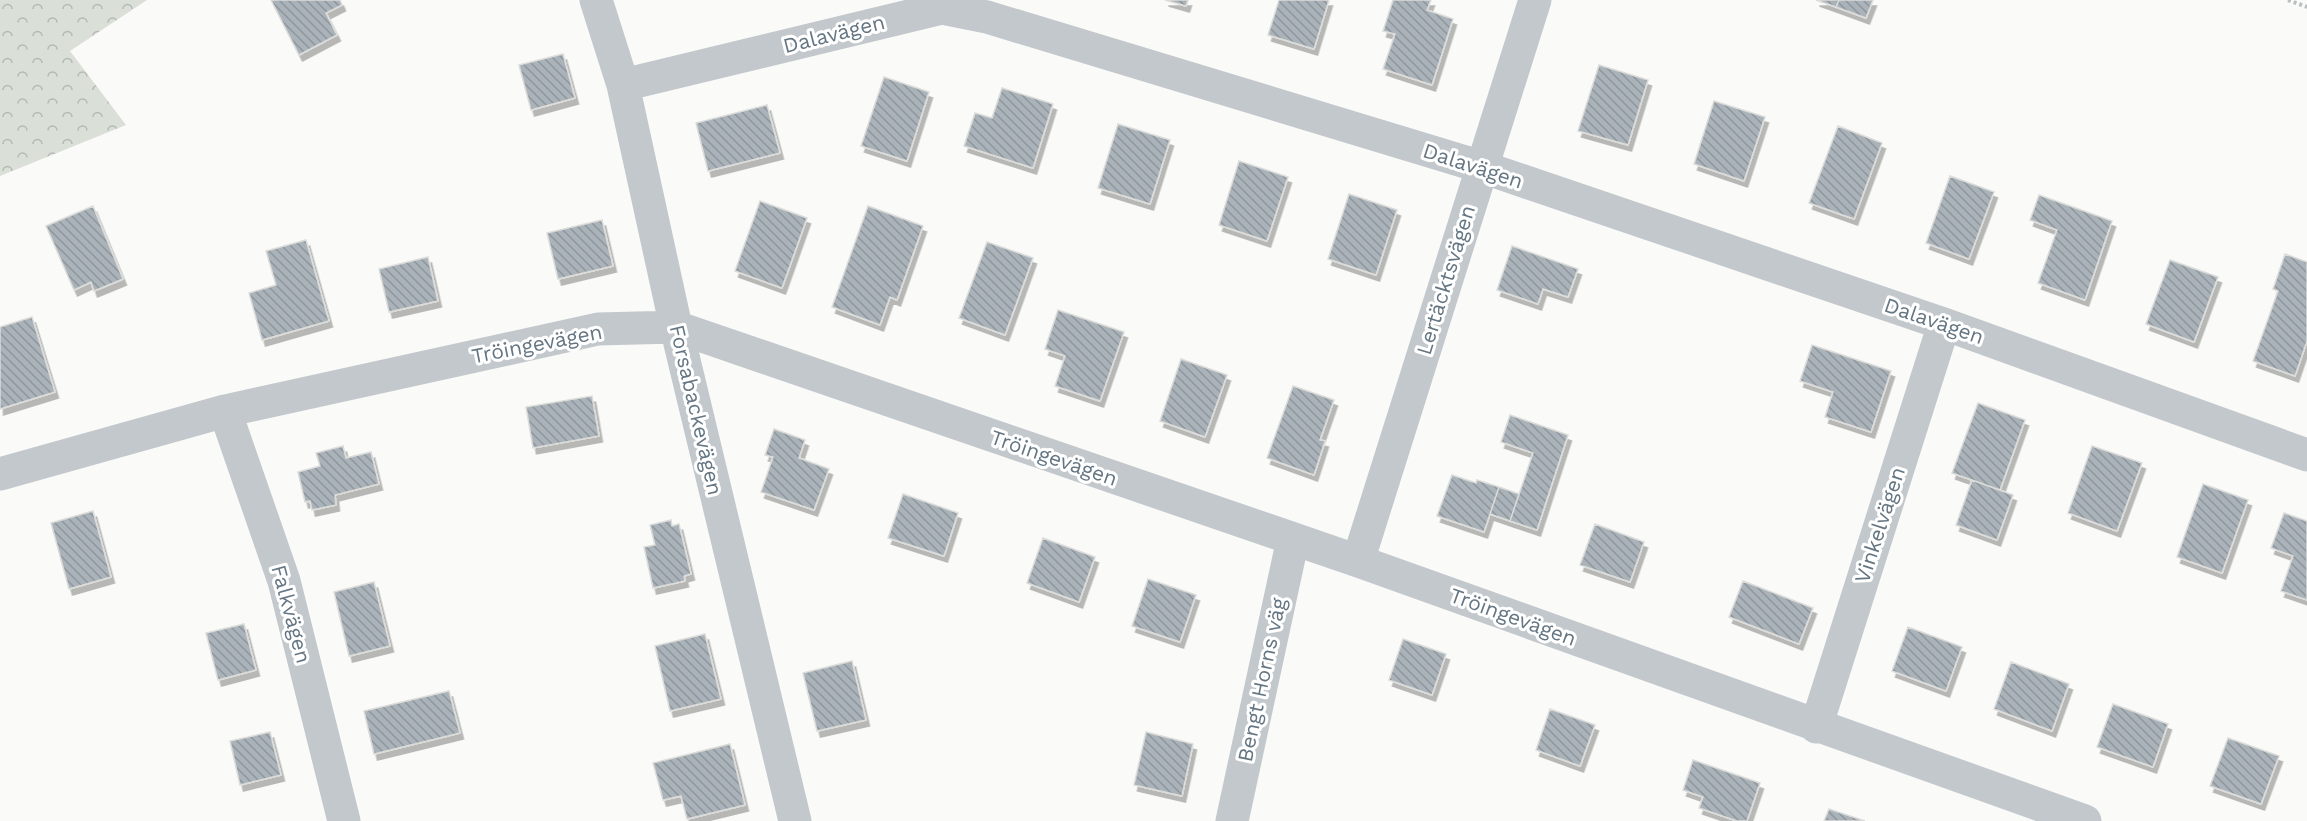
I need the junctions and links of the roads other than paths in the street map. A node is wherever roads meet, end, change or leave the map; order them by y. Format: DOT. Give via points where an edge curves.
graph roads {
  1 [pos="596,0"];
  2 [pos="1535,0"];
  3 [pos="623,86"];
  4 [pos="1482,167"];
  5 [pos="1944,324"];
  6 [pos="676,327"];
  7 [pos="225,411"];
  8 [pos="2307,455"];
  9 [pos="0,474"];
  10 [pos="1293,539"];
  11 [pos="1358,561"];
  12 [pos="1816,727"];
  13 [pos="344,821"];
  14 [pos="795,821"];
  15 [pos="1232,821"];
  16 [pos="2085,821"];
  1 -- 3 [label="street, Forsabackevägen"];
  2 -- 4 [label="street, Lertäcktsvägen"];
  3 -- 4 [label="street, Dalavägen" via="942,8 987,17"];
  3 -- 6 [label="street, Forsabackevägen"];
  4 -- 5 [label="street, Dalavägen"];
  4 -- 11 [label="street, Lertäcktsvägen"];
  5 -- 8 [label="street, Dalavägen"];
  5 -- 12 [label="street, Vinkelvägen"];
  6 -- 7 [label="street, Tröingevägen" via="598,329"];
  6 -- 10 [label="street, Tröingevägen"];
  6 -- 14 [label="street, Forsabackevägen"];
  7 -- 9 [label="street, Tröingevägen"];
  7 -- 13 [label="street, Falkvägen" via="284,582"];
  10 -- 11 [label="street, Tröingevägen"];
  10 -- 15 [label="street, Bengt Horns väg"];
  11 -- 12 [label="street, Tröingevägen"];
  12 -- 16 [label="street, Tröingevägen"];
}
